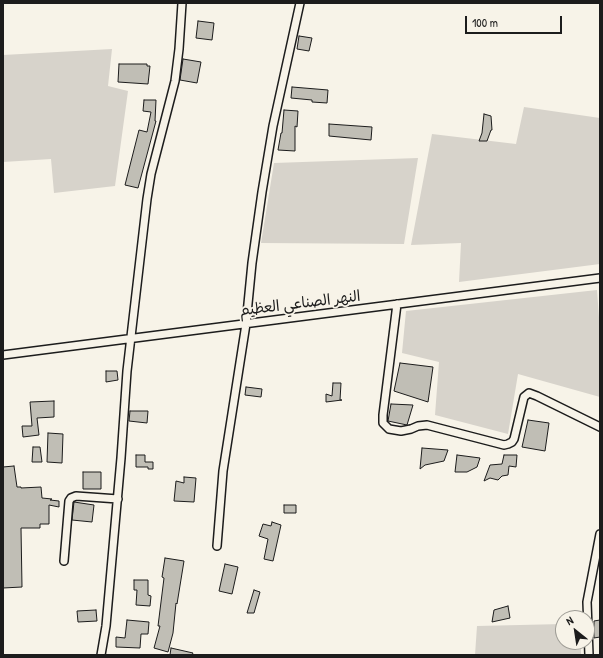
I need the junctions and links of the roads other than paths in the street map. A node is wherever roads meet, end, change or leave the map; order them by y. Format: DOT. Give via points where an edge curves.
graph roads {
  1 [pos="182,3"];
  2 [pos="300,3"];
  3 [pos="600,278"];
  4 [pos="397,304"];
  5 [pos="246,324"];
  6 [pos="131,338"];
  7 [pos="3,355"];
  8 [pos="600,428"];
  9 [pos="118,500"];
  10 [pos="600,534"];
  11 [pos="217,546"];
  12 [pos="64,561"];
  13 [pos="101,655"];
  14 [pos="589,655"];
  1 -- 6 [label="street" via="175,80 147,199"];
  2 -- 5 [label="street" via="273,126 252,263"];
  3 -- 4 [label="street, النهر الصناعي العظيم"];
  4 -- 5 [label="street, النهر الصناعي العظيم"];
  4 -- 8 [label="street" via="383,415 383,424 389,429 401,431 427,425 508,444 514,439 524,397 529,393"];
  5 -- 6 [label="street, النهر الصناعي العظيم"];
  5 -- 11 [label="street" via="223,471"];
  6 -- 7 [label="street, النهر الصناعي العظيم"];
  6 -- 9 [label="street"];
  9 -- 12 [label="street" via="76,496 70,498"];
  9 -- 13 [label="street"];
  10 -- 14 [label="street" via="588,589"];
}
